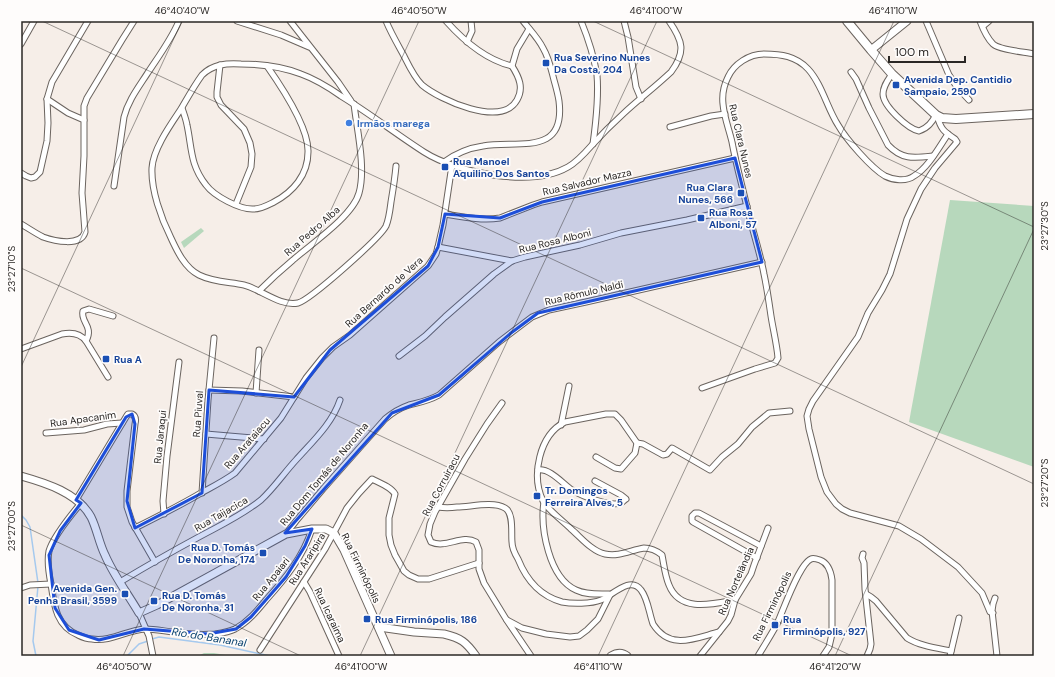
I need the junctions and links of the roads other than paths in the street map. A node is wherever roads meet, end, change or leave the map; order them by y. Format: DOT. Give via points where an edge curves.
graph roads {
  1 [pos="34,21"];
  2 [pos="88,21"];
  3 [pos="134,21"];
  4 [pos="179,21"];
  5 [pos="237,21"];
  6 [pos="290,21"];
  7 [pos="386,21"];
  8 [pos="446,21"];
  9 [pos="471,21"];
  10 [pos="523,21"];
  11 [pos="581,21"];
  12 [pos="624,21"];
  13 [pos="669,21"];
  14 [pos="847,21"];
  15 [pos="907,21"];
  16 [pos="926,21"];
  17 [pos="989,21"];
  18 [pos="981,24"];
  19 [pos="529,29"];
  20 [pos="24,34"];
  21 [pos="467,42"];
  22 [pos="21,44"];
  23 [pos="312,49"];
  24 [pos="871,50"];
  25 [pos="1034,54"];
  26 [pos="220,65"];
  27 [pos="267,66"];
  28 [pos="512,66"];
  29 [pos="851,72"];
  30 [pos="892,74"];
  31 [pos="47,99"];
  32 [pos="641,99"];
  33 [pos="969,100"];
  34 [pos="353,103"];
  35 [pos="182,108"];
  36 [pos="725,114"];
  37 [pos="1034,114"];
  38 [pos="936,115"];
  39 [pos="948,119"];
  40 [pos="84,120"];
  41 [pos="670,127"];
  42 [pos="943,130"];
  43 [pos="951,136"];
  44 [pos="593,144"];
  45 [pos="933,156"];
  46 [pos="735,158"];
  47 [pos="444,162"];
  48 [pos="452,165"];
  49 [pos="396,166"];
  50 [pos="21,173"];
  51 [pos="114,186"];
  52 [pos="236,204"];
  53 [pos="747,206"];
  54 [pos="445,214"];
  55 [pos="21,224"];
  56 [pos="438,247"];
  57 [pos="512,262"];
  58 [pos="762,262"];
  59 [pos="259,291"];
  60 [pos="113,316"];
  61 [pos="214,338"];
  62 [pos="86,341"];
  63 [pos="21,349"];
  64 [pos="259,350"];
  65 [pos="327,354"];
  66 [pos="399,356"];
  67 [pos="179,362"];
  68 [pos="108,377"];
  69 [pos="569,386"];
  70 [pos="702,388"];
  71 [pos="209,390"];
  72 [pos="256,393"];
  73 [pos="294,397"];
  74 [pos="340,400"];
  75 [pos="502,403"];
  76 [pos="416,404"];
  77 [pos="790,411"];
  78 [pos="122,423"];
  79 [pos="561,425"];
  80 [pos="46,433"];
  81 [pos="206,434"];
  82 [pos="264,438"];
  83 [pos="637,443"];
  84 [pos="596,457"];
  85 [pos="538,470"];
  86 [pos="21,476"];
  87 [pos="595,481"];
  88 [pos="202,493"];
  89 [pos="79,502"];
  90 [pos="544,502"];
  91 [pos="438,507"];
  92 [pos="164,514"];
  93 [pos="135,528"];
  94 [pos="768,528"];
  95 [pos="312,529"];
  96 [pos="334,533"];
  97 [pos="286,534"];
  98 [pos="761,546"];
  99 [pos="863,554"];
  100 [pos="757,558"];
  101 [pos="154,562"];
  102 [pos="479,563"];
  103 [pos="120,582"];
  104 [pos="304,582"];
  105 [pos="48,584"];
  106 [pos="21,588"];
  107 [pos="610,594"];
  108 [pos="866,594"];
  109 [pos="995,598"];
  110 [pos="735,600"];
  111 [pos="139,613"];
  112 [pos="993,613"];
  113 [pos="958,618"];
  114 [pos="506,619"];
  115 [pos="378,627"];
  116 [pos="146,629"];
  117 [pos="719,632"];
  118 [pos="260,650"];
  119 [pos="950,654"];
  120 [pos="153,656"];
  121 [pos="339,656"];
  122 [pos="391,656"];
  123 [pos="476,656"];
  124 [pos="531,656"];
  125 [pos="611,656"];
  126 [pos="627,656"];
  127 [pos="700,656"];
  128 [pos="758,656"];
  129 [pos="823,656"];
  130 [pos="868,656"];
  131 [pos="997,656"];
  1 -- 20 [label="street"];
  2 -- 31 [label="street" via="52,82"];
  3 -- 40 [label="street" via="87,98"];
  4 -- 51 [label="street" via="127,107"];
  5 -- 23 [label="street" via="282,35"];
  6 -- 23 [label="street"];
  7 -- 28 [label="street" via="417,79 437,96 462,106 490,112 512,106 518,98 520,88"];
  8 -- 21 [label="street"];
  9 -- 21 [label="street" via="472,31"];
  10 -- 19 [label="street"];
  11 -- 44 [label="street" via="596,74 597,109"];
  12 -- 32 [label="street" via="636,87"];
  13 -- 32 [label="street" via="680,41 680,55 671,72"];
  14 -- 24 [label="main road"];
  15 -- 24 [label="main road"];
  16 -- 33 [label="street" via="949,75"];
  17 -- 18 [label="street"];
  18 -- 25 [label="street" via="994,45"];
  19 -- 28 [label="street"];
  19 -- 47 [label="street" via="546,54 559,97 559,120 553,133 545,140 530,144 484,146 452,156"];
  20 -- 22 [label="street"];
  21 -- 28 [label="street" via="494,59"];
  23 -- 34 [label="street"];
  24 -- 30 [label="main road"];
  26 -- 27 [label="street"];
  26 -- 35 [label="street" via="210,68 202,75"];
  26 -- 52 [label="street" via="217,97 221,105 244,129 252,154 251,167"];
  27 -- 34 [label="street" via="308,76"];
  27 -- 52 [label="street" via="292,104 303,128 308,145 307,164 296,185 279,199 254,209"];
  29 -- 45 [label="street" via="888,145 898,154 911,158"];
  30 -- 38 [label="main road"];
  30 -- 38 [label="street" via="883,95 887,106 893,112 917,131 926,128"];
  31 -- 40 [label="street"];
  31 -- 50 [label="street" via="48,131 42,167 35,177 31,178"];
  32 -- 44 [label="street"];
  34 -- 47 [label="street" via="419,149"];
  34 -- 59 [label="street, Rua Pedro Alba" via="361,164 361,181 356,199 339,221"];
  35 -- 52 [label="street" via="193,161 202,179 212,192"];
  35 -- 59 [label="street" via="157,151 152,167 159,210 166,229 180,256 196,274"];
  36 -- 41 [label="street"];
  36 -- 45 [label="street, Rua Clara Nunes" via="723,95 726,81 738,64 746,58 760,54 788,56 808,69 844,134 882,174 889,178 909,179 918,174"];
  36 -- 46 [label="street, Rua Clara Nunes"];
  37 -- 39 [label="main road"];
  38 -- 39 [label="main road"];
  38 -- 42 [label="street"];
  39 -- 42 [label="street"];
  40 -- 55 [label="street" via="84,235 71,242 60,241 44,237"];
  42 -- 43 [label="street"];
  43 -- 45 [label="street, Rua Clara Nunes"];
  43 -- 112 [label="street" via="957,140 956,144 934,168 917,198 905,225 890,274 858,337 812,401 807,416 821,476 827,492 836,504 850,513 899,526 921,539 958,567 982,593 990,612"];
  44 -- 48 [label="street" via="566,168 541,176 493,175"];
  46 -- 53 [label="street, Rua Clara Nunes"];
  46 -- 54 [label="street, Rua Salvador Mazza" via="542,202 500,218"];
  47 -- 48 [label="street"];
  48 -- 54 [label="street, Rua Bernardo de Vera"];
  49 -- 59 [label="street" via="387,224 355,257 307,299 297,303 285,302"];
  53 -- 57 [label="street, Rua Rosa Alboni" via="621,233"];
  53 -- 58 [label="street, Rua Clara Nunes"];
  54 -- 56 [label="street, Rua Bernardo de Vera"];
  56 -- 57 [label="street"];
  56 -- 65 [label="street, Rua Bernardo de Vera" via="428,266"];
  57 -- 66 [label="street, Rua Rosa Alboni" via="494,274"];
  58 -- 70 [label="street, Rua Clara Nunes" via="778,358 775,363"];
  58 -- 76 [label="street, Rua Rômulo Naldi" via="538,313 439,395"];
  60 -- 62 [label="street" via="83,311 89,330"];
  61 -- 71 [label="street, Rua Piuval"];
  62 -- 63 [label="street" via="78,334 67,333"];
  62 -- 68 [label="street"];
  64 -- 72 [label="street"];
  65 -- 73 [label="street, Rua Arataiacu" via="311,371"];
  67 -- 92 [label="street, Rua Jaraqui" via="167,456"];
  69 -- 79 [label="street"];
  71 -- 72 [label="street"];
  71 -- 81 [label="street, Rua Piuval"];
  72 -- 73 [label="street"];
  73 -- 82 [label="street, Rua Arataiacu"];
  74 -- 101 [label="street, Rua Taijacica" via="337,410 324,429 261,500 234,519"];
  75 -- 91 [label="street, Rua Corruiracu"];
  76 -- 97 [label="street, Rua Dom Tomás de Noronha" via="398,410 384,419"];
  77 -- 83 [label="street" via="769,413 710,470 672,448 663,455"];
  78 -- 80 [label="street, Rua Apacanim" via="80,431"];
  78 -- 89 [label="street, Rua Apaiari"];
  78 -- 93 [label="street, Rua Apaiari" via="128,414 136,418 127,501 128,512"];
  79 -- 83 [label="street" via="578,419 615,414"];
  79 -- 85 [label="street" via="545,443"];
  81 -- 82 [label="street"];
  81 -- 88 [label="street, Rua Piuval"];
  82 -- 88 [label="street, Rua Arataiacu" via="235,472"];
  83 -- 84 [label="street" via="635,453 621,469"];
  85 -- 87 [label="street" via="547,471 572,490 595,500 617,503 626,499"];
  85 -- 90 [label="street" via="538,488"];
  86 -- 89 [label="main road" via="51,486"];
  88 -- 92 [label="street, Rua Arataiacu"];
  89 -- 103 [label="main road" via="92,519 105,555"];
  89 -- 105 [label="street, Rua Apaiari" via="51,546"];
  90 -- 107 [label="street" via="542,511 546,546 562,578 570,587 582,592"];
  90 -- 110 [label="street" via="590,547 600,552 618,554 648,548 659,552 671,590 685,602 711,605"];
  91 -- 102 [label="street, Rua Corruiracu" via="428,535 431,542 442,544 475,541 479,547"];
  91 -- 107 [label="street" via="488,505 507,509 510,515 513,547 522,570 536,587 562,602 601,600"];
  92 -- 93 [label="street, Rua Arataiacu"];
  93 -- 101 [label="street"];
  94 -- 98 [label="street, Rua Nortelândia"];
  95 -- 96 [label="main road, Rua Firminópolis" via="326,529"];
  95 -- 97 [label="main road, Rua Firminópolis"];
  95 -- 116 [label="street, Rua Apaiari" via="306,546 286,577 244,624 215,634"];
  96 -- 102 [label="street, Rua Araripira" via="349,505 372,479 395,494 389,518 389,535 404,571 409,575 418,579 429,579"];
  96 -- 104 [label="street, Rua Araripira"];
  96 -- 115 [label="main road, Rua Firminópolis"];
  97 -- 111 [label="main road, Rua Dom Tomás de Noronha"];
  98 -- 100 [label="street, Rua Nortelândia"];
  98 -- 100 [label="street" via="699,513 692,516 693,522"];
  99 -- 108 [label="street"];
  100 -- 110 [label="street, Rua Nortelândia" via="751,574"];
  101 -- 103 [label="street, Rua Taijacica"];
  102 -- 114 [label="street" via="484,583"];
  103 -- 111 [label="main road"];
  104 -- 118 [label="street, Rua Araripira"];
  104 -- 121 [label="street, Rua Icaraima"];
  105 -- 106 [label="street"];
  105 -- 116 [label="street, Rua Apaiari" via="55,608 64,626 76,634 99,640"];
  107 -- 114 [label="street" via="598,619 579,636 546,634 522,628"];
  107 -- 117 [label="street" via="633,584 639,587 656,629 670,639 688,641"];
  108 -- 119 [label="street" via="876,601 912,641"];
  108 -- 130 [label="street" via="871,644"];
  109 -- 112 [label="street"];
  110 -- 117 [label="street, Rua Nortelândia" via="731,615"];
  111 -- 116 [label="street"];
  112 -- 131 [label="street"];
  113 -- 119 [label="street"];
  114 -- 124 [label="street"];
  115 -- 122 [label="main road, Rua Firminópolis"];
  115 -- 123 [label="main road" via="452,636 462,640"];
  116 -- 120 [label="street"];
  117 -- 127 [label="street, Rua Nortelândia"];
  125 -- 126 [label="main road" via="621,653"];
  128 -- 129 [label="street, Rua Firminópolis" via="776,625 798,574 806,562 814,559 826,564 832,580 832,634 829,647"];
}
